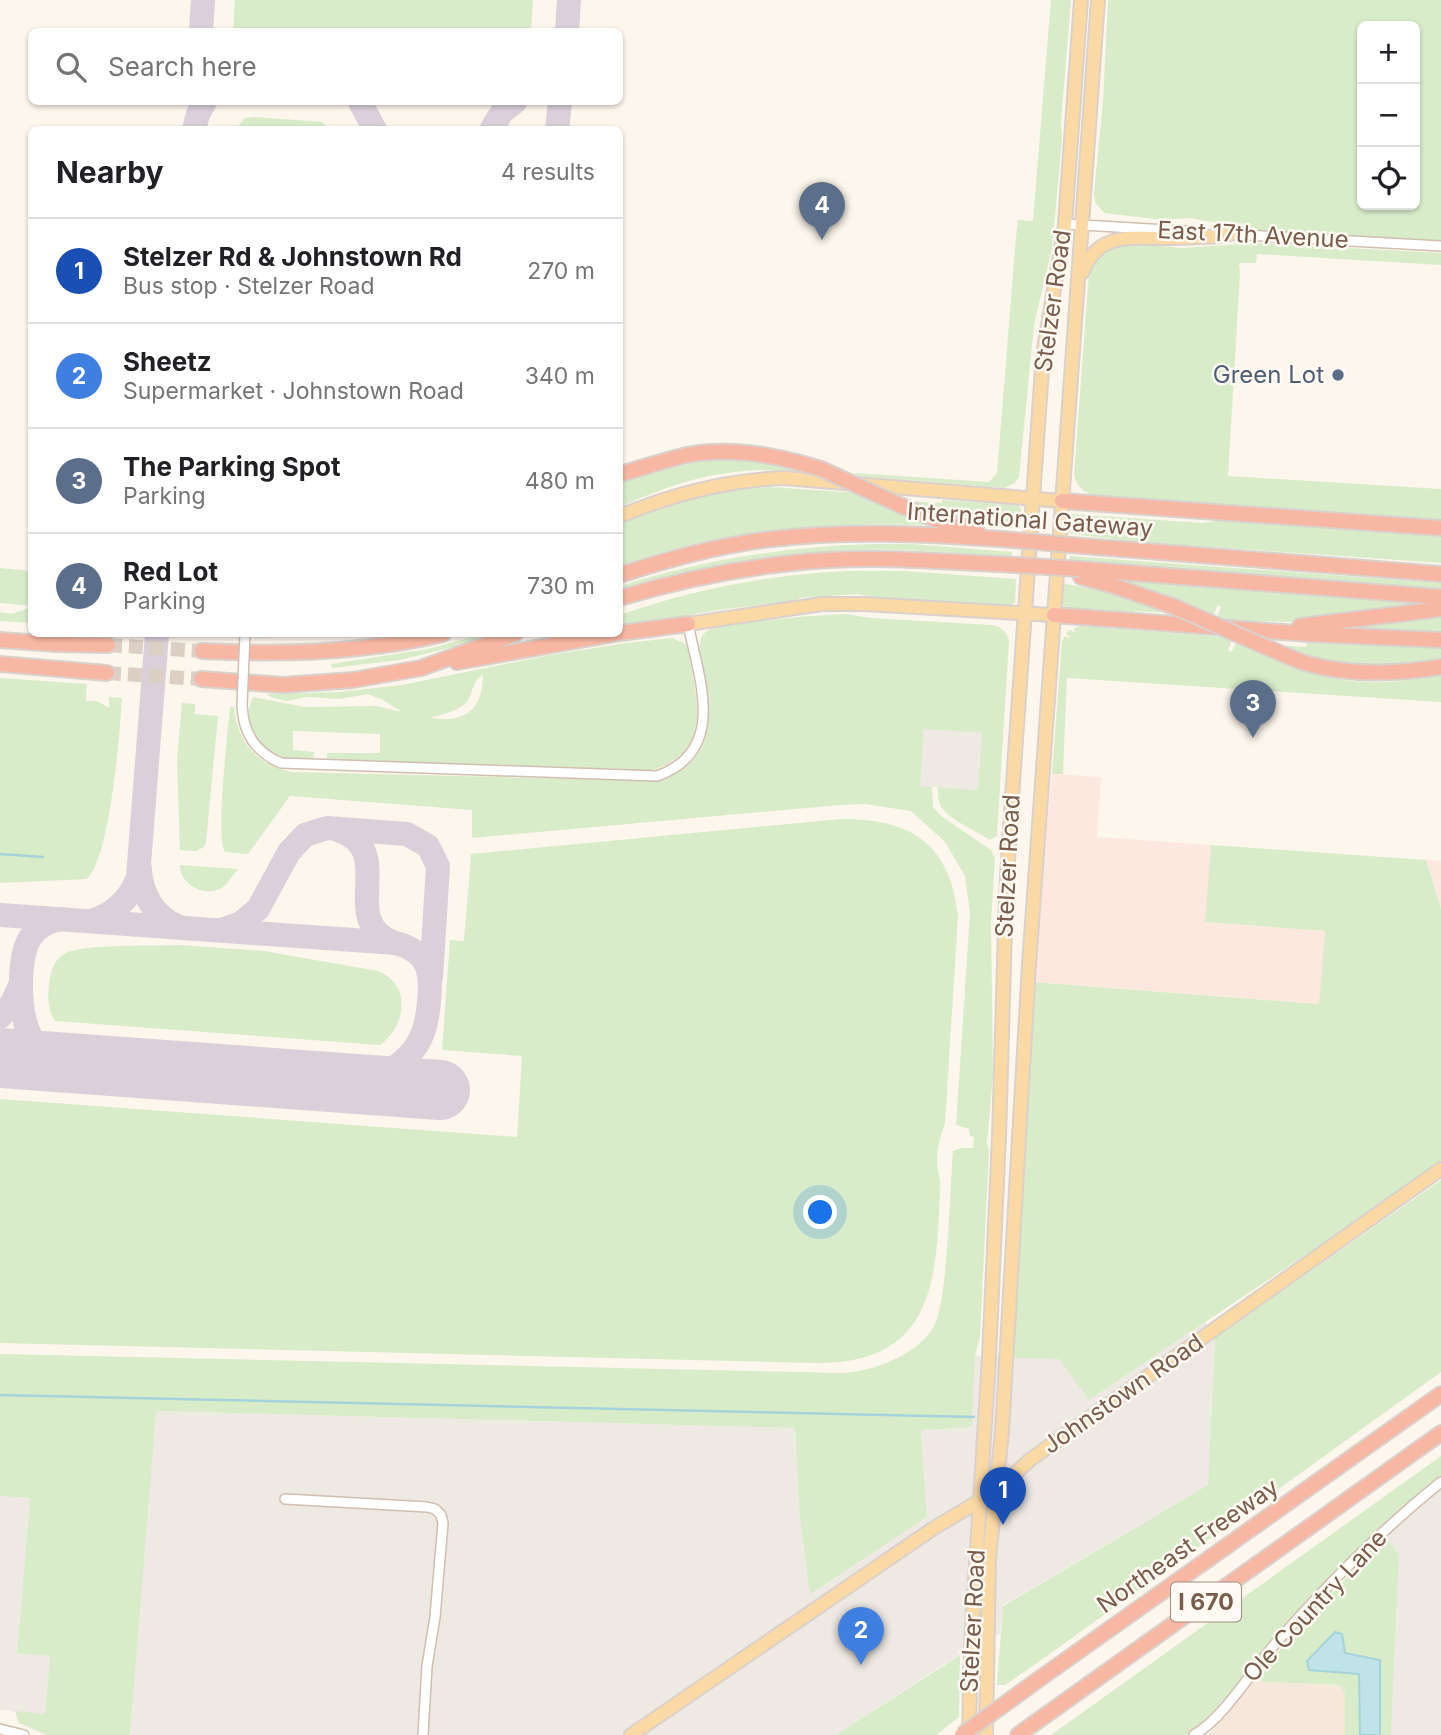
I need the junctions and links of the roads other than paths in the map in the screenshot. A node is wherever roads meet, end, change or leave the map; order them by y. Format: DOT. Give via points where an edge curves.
graph roads {
  1 [pos="1081,0"];
  2 [pos="1098,0"];
  3 [pos="1065,224"];
  4 [pos="1082,225"];
  5 [pos="1230,234"];
  6 [pos="1441,246"];
  7 [pos="1077,287"];
  8 [pos="623,473"];
  9 [pos="1033,497"];
  10 [pos="1062,501"];
  11 [pos="623,515"];
  12 [pos="1441,528"];
  13 [pos="1001,539"];
  14 [pos="1080,573"];
  15 [pos="623,574"];
  16 [pos="1441,574"];
  17 [pos="623,597"];
  18 [pos="1441,597"];
  19 [pos="1441,609"];
  20 [pos="1025,614"];
  21 [pos="1054,615"];
  22 [pos="688,624"];
  23 [pos="1267,629"];
  24 [pos="623,633"];
  25 [pos="245,637"];
  26 [pos="405,637"];
  27 [pos="425,637"];
  28 [pos="507,637"];
  29 [pos="597,637"];
  30 [pos="0,640"];
  31 [pos="1441,640"];
  32 [pos="383,644"];
  33 [pos="108,645"];
  34 [pos="202,652"];
  35 [pos="0,664"];
  36 [pos="1441,667"];
  37 [pos="421,668"];
  38 [pos="107,673"];
  39 [pos="201,679"];
  40 [pos="1441,1169"];
  41 [pos="1441,1394"];
  42 [pos="1441,1433"];
  43 [pos="1441,1482"];
  44 [pos="996,1491"];
  45 [pos="285,1499"];
  46 [pos="979,1499"];
  47 [pos="0,1728"];
  48 [pos="24,1735"];
  49 [pos="422,1735"];
  50 [pos="631,1735"];
  51 [pos="962,1735"];
  52 [pos="969,1735"];
  53 [pos="986,1735"];
  54 [pos="1018,1735"];
  55 [pos="1194,1735"];
  1 -- 3 [label="main road, Stelzer Road"];
  2 -- 4 [label="main road, Stelzer Road"];
  3 -- 4 [label="street, East 17th Avenue"];
  3 -- 9 [label="main road, Stelzer Road" via="1043,355"];
  4 -- 5 [label="street, East 17th Avenue"];
  4 -- 7 [label="main road, Stelzer Road"];
  5 -- 6 [label="street, East 17th Avenue"];
  5 -- 7 [label="main road" via="1113,240 1086,263"];
  7 -- 10 [label="main road, Stelzer Road"];
  8 -- 13 [label="highway, bridge" via="687,455 769,456 821,469 937,520"];
  9 -- 10 [label="main road"];
  9 -- 11 [label="main road" via="749,479 700,488"];
  9 -- 20 [label="main road, Stelzer Road"];
  10 -- 12 [label="highway"];
  10 -- 21 [label="main road, Stelzer Road"];
  13 -- 15 [label="highway, International Gateway" via="869,533 792,537 741,543"];
  13 -- 16 [label="highway, International Gateway, bridge"];
  14 -- 17 [label="highway, International Gateway, bridge" via="885,559 793,562 701,577"];
  14 -- 18 [label="highway, International Gateway"];
  14 -- 36 [label="highway, bridge" via="1309,664 1392,673"];
  19 -- 23 [label="highway"];
  20 -- 21 [label="main road"];
  20 -- 22 [label="main road" via="822,604"];
  20 -- 46 [label="main road, Stelzer Road" via="1006,894 999,1137"];
  21 -- 23 [label="highway"];
  21 -- 44 [label="main road, Stelzer Road"];
  22 -- 24 [label="highway"];
  22 -- 25 [label="street, bridge" via="702,693 703,727 687,758 657,776 281,762 253,743 246,730 242,705"];
  23 -- 31 [label="highway"];
  26 -- 32 [label="highway"];
  27 -- 32 [label="highway"];
  28 -- 37 [label="highway"];
  29 -- 37 [label="highway"];
  30 -- 33 [label="highway"];
  32 -- 34 [label="highway" via="287,654"];
  35 -- 38 [label="highway"];
  37 -- 39 [label="highway" via="283,685"];
  40 -- 44 [label="main road, Johnstown Road" via="1031,1459"];
  41 -- 51 [label="highway, Northeast Freeway / I 670, bridge"];
  42 -- 54 [label="highway, I 670"];
  43 -- 55 [label="street, Ole Country Lane" via="1324,1589 1217,1716"];
  44 -- 46 [label="main road, Johnstown Road"];
  44 -- 53 [label="main road, Stelzer Road" via="989,1559"];
  45 -- 49 [label="street" via="427,1507 441,1515"];
  46 -- 50 [label="main road, Johnstown Road"];
  46 -- 52 [label="main road, Stelzer Road"];
  47 -- 48 [label="street"];
}
